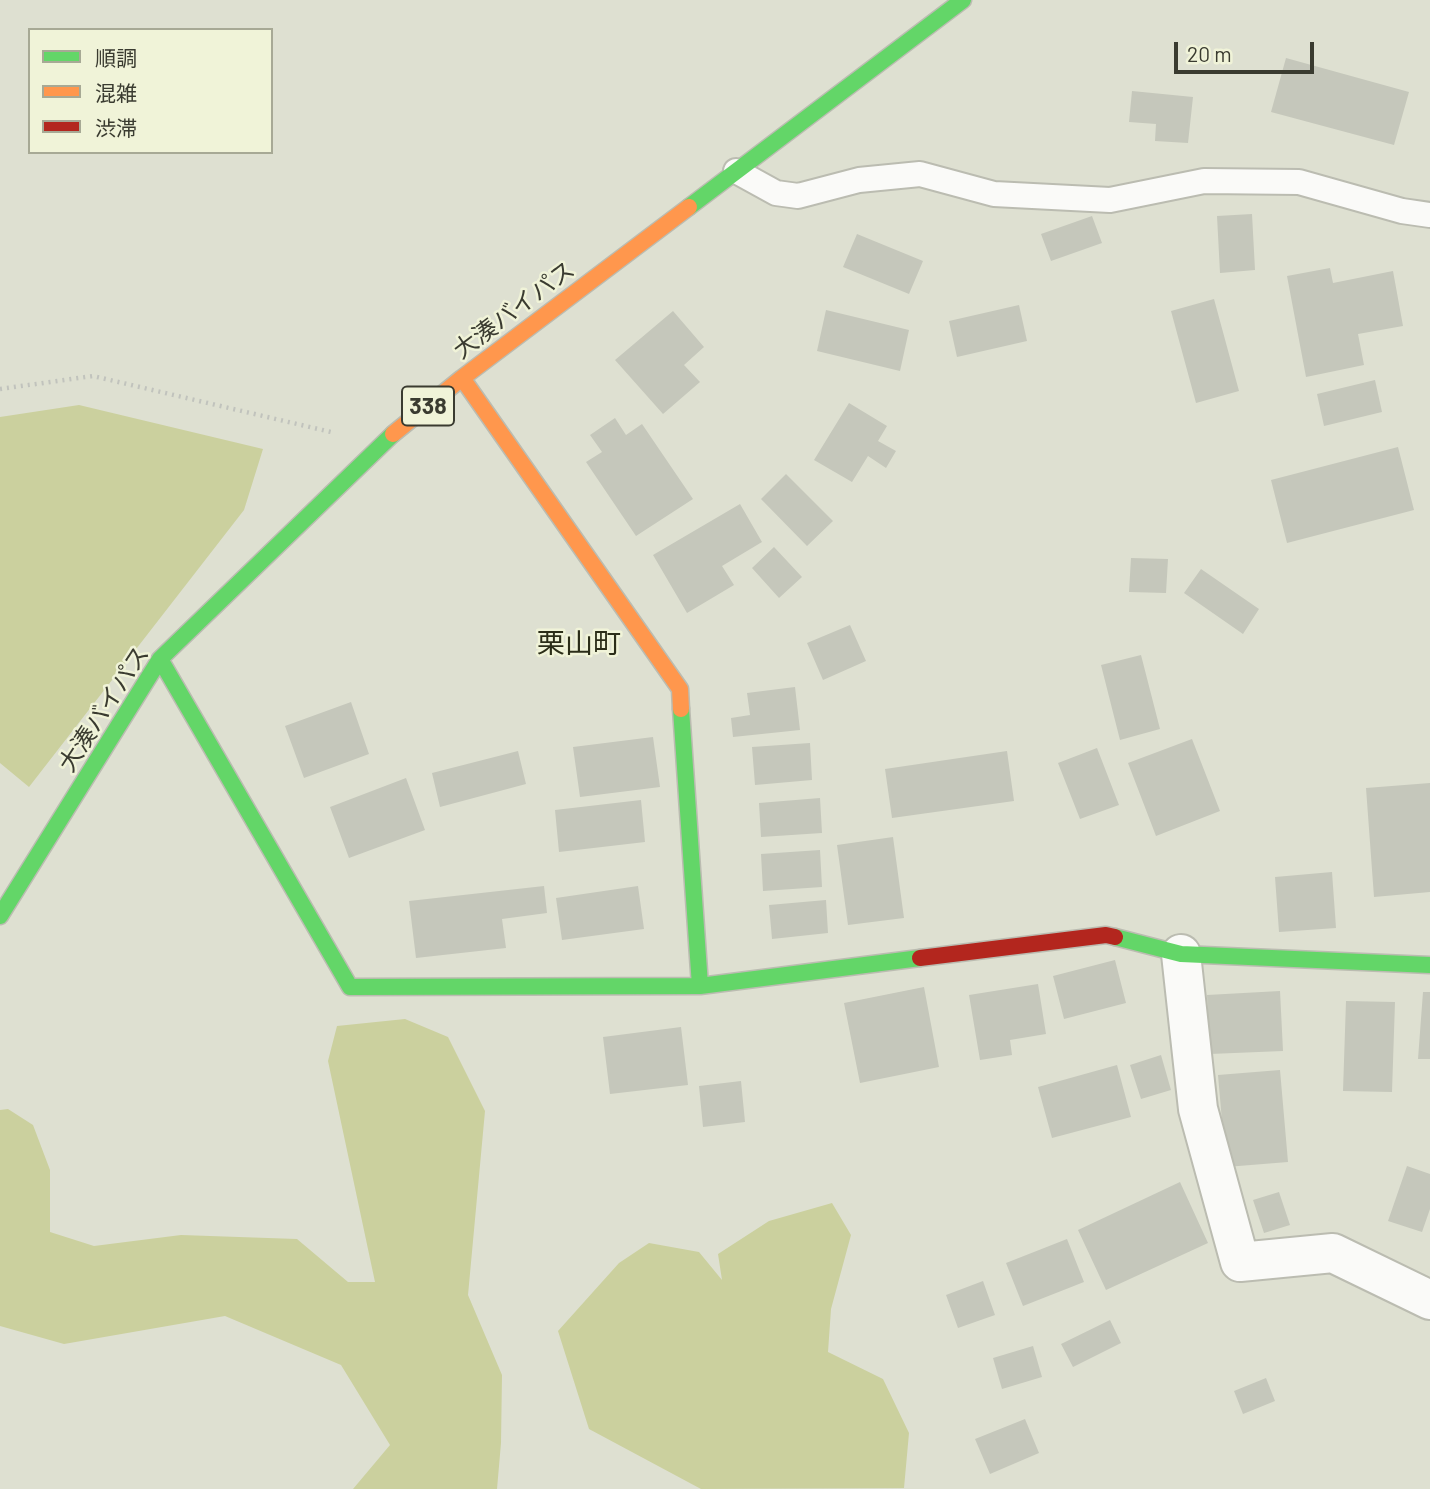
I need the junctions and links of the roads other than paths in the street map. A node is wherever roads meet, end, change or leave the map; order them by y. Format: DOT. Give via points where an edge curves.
graph roads {
  1 [pos="963,0"];
  2 [pos="736,171"];
  3 [pos="1430,215"];
  4 [pos="462,378"];
  5 [pos="160,659"];
  6 [pos="0,916"];
  7 [pos="1181,954"];
  8 [pos="1430,965"];
  9 [pos="700,986"];
  10 [pos="1430,1300"];
  1 -- 2 [label="main road, 大湊バイパス / 338"];
  2 -- 3 [label="lane" via="776,193 798,196 859,180 920,174 994,194 1110,200 1204,181 1298,182"];
  2 -- 4 [label="main road, 大湊バイパス / 338"];
  4 -- 5 [label="main road, 大湊バイパス / 338" via="381,444"];
  4 -- 9 [label="main road" via="680,689"];
  5 -- 6 [label="main road, 大湊バイパス / 338"];
  5 -- 9 [label="main road" via="350,987"];
  7 -- 8 [label="main road"];
  7 -- 9 [label="main road" via="1106,935"];
  7 -- 10 [label="street" via="1198,1108 1240,1262 1334,1253"];
}
